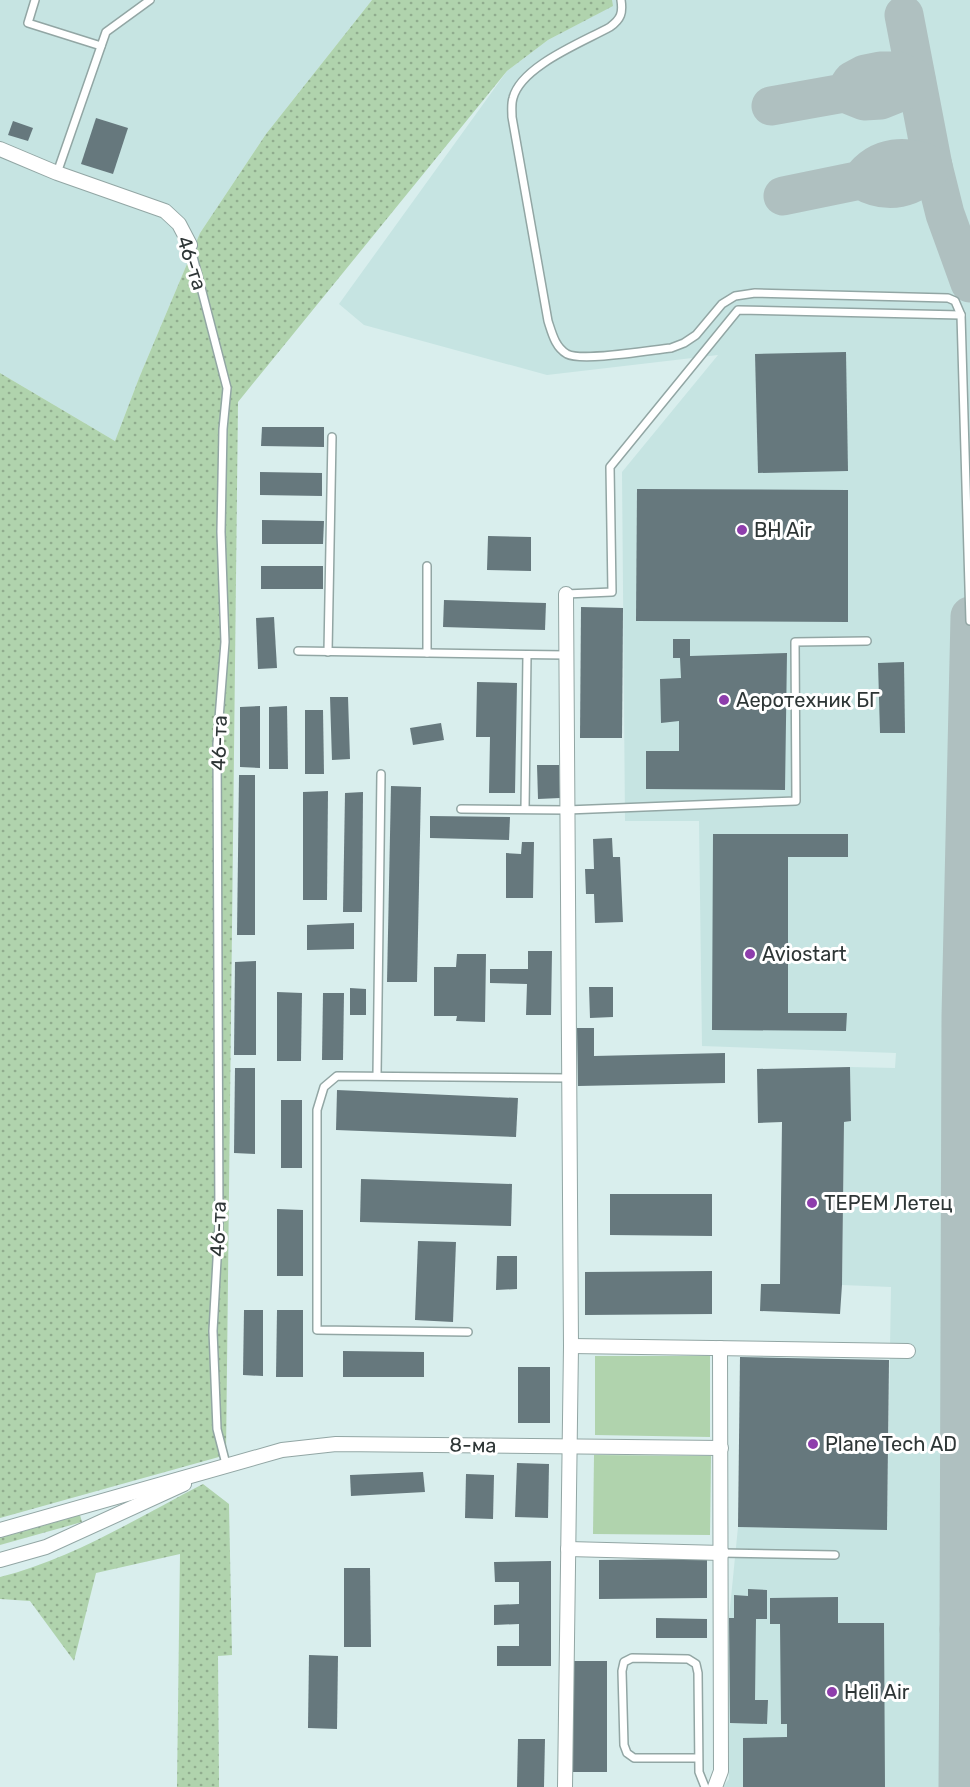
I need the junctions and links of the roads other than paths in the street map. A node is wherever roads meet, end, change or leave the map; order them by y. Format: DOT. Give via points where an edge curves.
graph roads {
  1 [pos="35,0"];
  2 [pos="150,0"];
  3 [pos="621,0"];
  4 [pos="101,46"];
  5 [pos="0,149"];
  6 [pos="57,173"];
  7 [pos="190,245"];
  8 [pos="961,315"];
  9 [pos="332,437"];
  10 [pos="427,566"];
  11 [pos="566,594"];
  12 [pos="970,621"];
  13 [pos="867,642"];
  14 [pos="298,651"];
  15 [pos="328,652"];
  16 [pos="427,653"];
  17 [pos="526,655"];
  18 [pos="566,656"];
  19 [pos="381,774"];
  20 [pos="461,809"];
  21 [pos="525,809"];
  22 [pos="567,810"];
  23 [pos="377,1075"];
  24 [pos="569,1078"];
  25 [pos="468,1332"];
  26 [pos="572,1346"];
  27 [pos="720,1348"];
  28 [pos="908,1351"];
  29 [pos="570,1446"];
  30 [pos="722,1448"];
  31 [pos="226,1464"];
  32 [pos="0,1530"];
  33 [pos="568,1549"];
  34 [pos="722,1552"];
  35 [pos="835,1555"];
  36 [pos="0,1560"];
  37 [pos="698,1758"];
  38 [pos="565,1787"];
  39 [pos="705,1787"];
  40 [pos="715,1787"];
  1 -- 4 [label="lane" via="28,23"];
  2 -- 4 [label="lane" via="106,32"];
  3 -- 8 [label="lane" via="618,21 539,65 513,97 512,117 548,321 555,343 566,354 582,357 671,348 696,335 722,304 735,296 755,293 948,298 955,301"];
  4 -- 6 [label="lane"];
  5 -- 6 [label="street, 46-та"];
  6 -- 7 [label="street, 46-та" via="165,211 179,224"];
  7 -- 31 [label="lane, 46-та" via="227,388 220,532 225,642 217,744 219,1224 213,1331 217,1429"];
  8 -- 11 [label="lane" via="738,310 610,467 612,592"];
  8 -- 12 [label="lane"];
  9 -- 15 [label="lane"];
  10 -- 16 [label="lane"];
  11 -- 18 [label="street"];
  13 -- 22 [label="lane" via="795,642 796,801"];
  14 -- 15 [label="lane"];
  15 -- 16 [label="lane"];
  16 -- 17 [label="lane"];
  17 -- 18 [label="lane"];
  17 -- 21 [label="lane"];
  18 -- 22 [label="street"];
  19 -- 23 [label="lane"];
  20 -- 21 [label="lane"];
  21 -- 22 [label="lane"];
  22 -- 24 [label="street"];
  23 -- 24 [label="lane"];
  23 -- 25 [label="lane" via="337,1076 324,1088 317,1110 317,1330"];
  24 -- 26 [label="street"];
  26 -- 27 [label="street"];
  26 -- 29 [label="street"];
  27 -- 28 [label="street"];
  27 -- 30 [label="street"];
  29 -- 30 [label="street, 8-ма"];
  29 -- 31 [label="street, 8-ма" via="336,1444 282,1450"];
  29 -- 33 [label="street"];
  30 -- 34 [label="street"];
  31 -- 32 [label="street, 8-ма"];
  31 -- 36 [label="street, 8-ма" via="46,1547"];
  33 -- 34 [label="street"];
  33 -- 38 [label="street"];
  34 -- 35 [label="lane"];
  34 -- 40 [label="street" via="721,1771"];
  37 -- 37 [label="lane" via="696,1664 688,1659 632,1658 624,1662 623,1724 627,1754 634,1758"];
  37 -- 39 [label="lane"];
}
